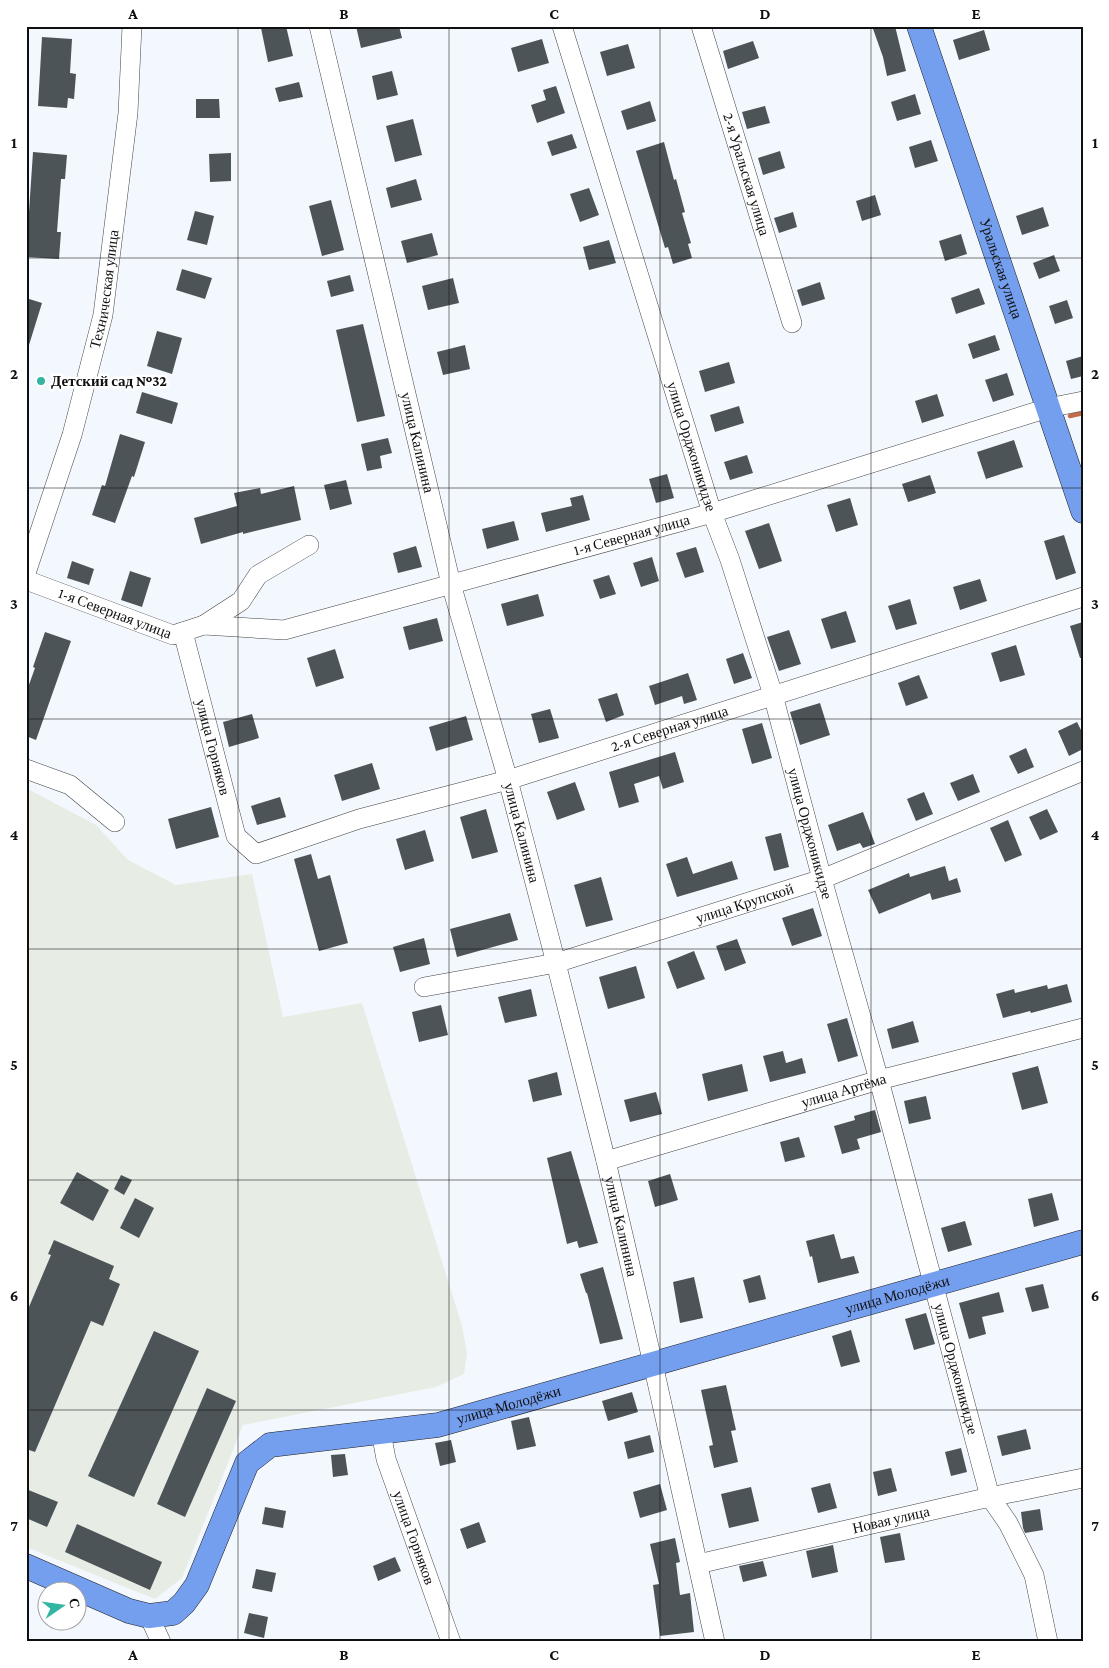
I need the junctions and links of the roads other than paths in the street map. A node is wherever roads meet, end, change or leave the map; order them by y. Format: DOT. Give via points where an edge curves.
graph roads {
  1 [pos="132,26"];
  2 [pos="319,26"];
  3 [pos="562,26"];
  4 [pos="701,26"];
  5 [pos="919,26"];
  6 [pos="792,323"];
  7 [pos="1083,401"];
  8 [pos="1048,408"];
  9 [pos="1083,511"];
  10 [pos="712,513"];
  11 [pos="309,545"];
  12 [pos="26,573"];
  13 [pos="26,580"];
  14 [pos="451,584"];
  15 [pos="1083,598"];
  16 [pos="204,625"];
  17 [pos="183,632"];
  18 [pos="773,695"];
  19 [pos="26,769"];
  20 [pos="1083,770"];
  21 [pos="508,780"];
  22 [pos="115,822"];
  23 [pos="256,854"];
  24 [pos="822,879"];
  25 [pos="556,963"];
  26 [pos="424,987"];
  27 [pos="1083,1028"];
  28 [pos="879,1080"];
  29 [pos="606,1162"];
  30 [pos="1083,1242"];
  31 [pos="934,1283"];
  32 [pos="653,1364"];
  33 [pos="381,1432"];
  34 [pos="1083,1478"];
  35 [pos="990,1497"];
  36 [pos="698,1564"];
  37 [pos="26,1566"];
  38 [pos="149,1616"];
  39 [pos="161,1642"];
  40 [pos="451,1642"];
  41 [pos="716,1642"];
  42 [pos="1048,1642"];
  1 -- 12 [label="street, Техническая улица" via="128,113 103,314 72,435"];
  2 -- 14 [label="street, улица Калинина"];
  3 -- 10 [label="street, улица Орджоникидзе"];
  4 -- 6 [label="street, 2-я Уральская улица"];
  5 -- 8 [label="main road, Уральская улица"];
  7 -- 8 [label="street, 1-я Северная улица"];
  8 -- 9 [label="main road, Уральская улица"];
  8 -- 10 [label="street, 1-я Северная улица"];
  10 -- 14 [label="street, 1-я Северная улица"];
  10 -- 18 [label="street, улица Орджоникидзе"];
  11 -- 16 [label="street, 1-я Северная улица" via="258,575 241,601"];
  13 -- 17 [label="street, 1-я Северная улица" via="174,635"];
  14 -- 16 [label="street, 1-я Северная улица" via="284,630"];
  14 -- 21 [label="street, улица Калинина"];
  15 -- 18 [label="street, 2-я Северная улица"];
  16 -- 17 [label="street, 1-я Северная улица"];
  17 -- 23 [label="street, улица Горняков" via="236,836"];
  18 -- 21 [label="street, 2-я Северная улица"];
  18 -- 24 [label="street, улица Орджоникидзе"];
  19 -- 22 [label="street" via="70,785"];
  20 -- 24 [label="street, улица Крупской"];
  21 -- 23 [label="street, 2-я Северная улица" via="359,819"];
  21 -- 25 [label="street, улица Калинина"];
  24 -- 25 [label="street, улица Крупской"];
  24 -- 28 [label="street, улица Орджоникидзе"];
  25 -- 26 [label="street, улица Крупской"];
  25 -- 29 [label="street, улица Калинина"];
  27 -- 28 [label="street, улица Артёма"];
  28 -- 29 [label="street, улица Артёма"];
  28 -- 31 [label="street, улица Орджоникидзе"];
  29 -- 32 [label="street, улица Калинина"];
  30 -- 31 [label="main road, улица Молодёжи"];
  31 -- 32 [label="main road, улица Молодёжи"];
  31 -- 35 [label="street, улица Орджоникидзе"];
  32 -- 33 [label="main road, улица Молодёжи" via="438,1425"];
  32 -- 36 [label="street, улица Калинина"];
  33 -- 38 [label="main road, улица Молодёжи" via="270,1445 246,1463 197,1585 173,1613"];
  33 -- 40 [label="street, улица Горняков" via="386,1459"];
  34 -- 35 [label="street, Новая улица"];
  35 -- 36 [label="street, Новая улица"];
  35 -- 42 [label="street, улица Орджоникидзе" via="1008,1523 1034,1575"];
  36 -- 41 [label="street, улица Калинина"];
  37 -- 38 [label="main road, улица Молодёжи" via="129,1611"];
  38 -- 39 [label="street"];
}
